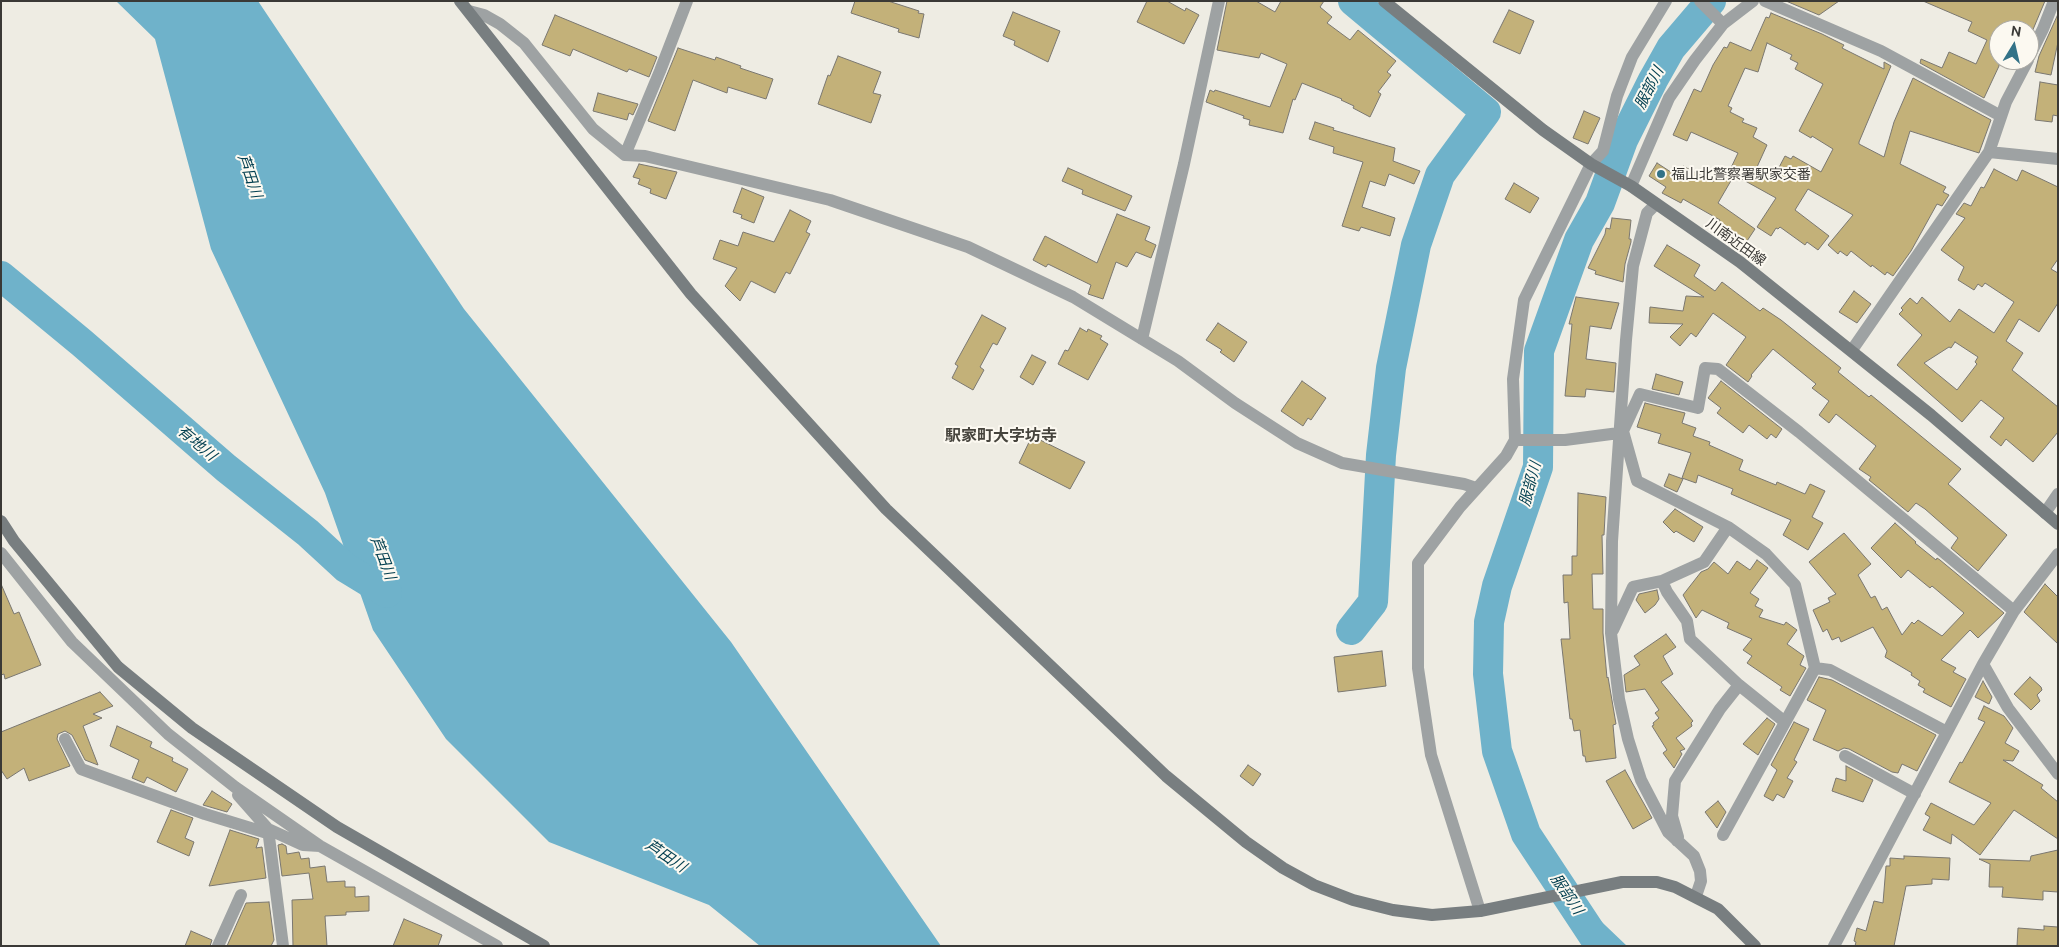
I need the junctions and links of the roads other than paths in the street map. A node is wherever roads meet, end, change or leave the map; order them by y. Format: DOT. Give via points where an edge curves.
graph roads {
  1 [pos="460,1"];
  2 [pos="687,1"];
  3 [pos="1219,1"];
  4 [pos="1384,1"];
  5 [pos="1666,1"];
  6 [pos="1700,1"];
  7 [pos="1753,1"];
  8 [pos="1765,1"];
  9 [pos="2054,1"];
  10 [pos="469,11"];
  11 [pos="1721,22"];
  12 [pos="2039,37"];
  13 [pos="2023,70"];
  14 [pos="2001,116"];
  15 [pos="1988,152"];
  16 [pos="625,155"];
  17 [pos="2058,159"];
  18 [pos="1596,166"];
  19 [pos="1629,185"];
  20 [pos="1656,204"];
  21 [pos="1142,340"];
  22 [pos="1852,350"];
  23 [pos="1621,432"];
  24 [pos="1518,440"];
  25 [pos="1476,488"];
  26 [pos="2058,494"];
  27 [pos="2045,513"];
  28 [pos="1,521"];
  29 [pos="2058,524"];
  30 [pos="1728,527"];
  31 [pos="1,554"];
  32 [pos="2058,554"];
  33 [pos="1662,581"];
  34 [pos="2014,611"];
  35 [pos="1611,633"];
  36 [pos="1984,664"];
  37 [pos="1815,668"];
  38 [pos="1739,685"];
  39 [pos="1786,722"];
  40 [pos="1947,732"];
  41 [pos="65,739"];
  42 [pos="1845,756"];
  43 [pos="2058,774"];
  44 [pos="234,787"];
  45 [pos="1915,794"];
  46 [pos="268,831"];
  47 [pos="1723,835"];
  48 [pos="1677,842"];
  49 [pos="320,846"];
  50 [pos="241,895"];
  51 [pos="1696,896"];
  52 [pos="1480,911"];
  53 [pos="218,946"];
  54 [pos="282,946"];
  55 [pos="497,946"];
  56 [pos="544,946"];
  57 [pos="1756,946"];
  58 [pos="1834,946"];
  1 -- 10 [label="street"];
  2 -- 16 [label="street"];
  3 -- 21 [label="street"];
  4 -- 18 [label="street, 川南近田線" via="1543,130"];
  5 -- 18 [label="street" via="1632,57 1616,96 1603,151"];
  6 -- 11 [label="street"];
  7 -- 11 [label="street"];
  8 -- 14 [label="street" via="1881,51"];
  9 -- 12 [label="street"];
  10 -- 16 [label="street" via="500,24 524,43 592,129"];
  10 -- 52 [label="street" via="691,294 886,509 1166,776 1246,842 1314,885 1353,900 1393,910 1432,915"];
  11 -- 19 [label="street" via="1669,98"];
  13 -- 14 [label="street"];
  14 -- 15 [label="street"];
  15 -- 17 [label="street"];
  15 -- 22 [label="street"];
  16 -- 21 [label="street" via="645,156 830,200 968,247 1073,297"];
  18 -- 19 [label="street, 川南近田線"];
  18 -- 24 [label="street" via="1524,300 1513,378"];
  19 -- 20 [label="street, 川南近田線"];
  20 -- 22 [label="street, 川南近田線" via="1740,262"];
  20 -- 23 [label="street" via="1647,213 1633,266"];
  21 -- 25 [label="street" via="1178,361 1296,443 1342,463"];
  22 -- 27 [label="street, 川南近田線"];
  23 -- 24 [label="street" via="1566,440"];
  23 -- 30 [label="street" via="1637,481"];
  23 -- 34 [label="street" via="1640,394 1698,408 1705,368 1718,369"];
  23 -- 35 [label="street" via="1612,541"];
  24 -- 25 [label="street"];
  25 -- 52 [label="street" via="1418,563 1417,604 1418,668 1431,755"];
  26 -- 27 [label="street"];
  27 -- 29 [label="street, 川南近田線"];
  28 -- 56 [label="street" via="118,667 192,728 337,827"];
  30 -- 33 [label="street" via="1704,562"];
  30 -- 37 [label="street" via="1766,554 1795,585"];
  31 -- 44 [label="street" via="72,642 168,734"];
  32 -- 34 [label="street"];
  33 -- 35 [label="street" via="1633,587"];
  33 -- 38 [label="street" via="1688,621 1690,639"];
  34 -- 36 [label="street"];
  35 -- 48 [label="street" via="1619,699 1628,739 1641,780 1668,832"];
  36 -- 40 [label="street"];
  36 -- 43 [label="street" via="2008,708"];
  37 -- 39 [label="street"];
  37 -- 40 [label="street" via="1830,670"];
  38 -- 39 [label="street"];
  38 -- 48 [label="street" via="1675,781 1672,816"];
  39 -- 47 [label="street"];
  40 -- 45 [label="street"];
  41 -- 46 [label="street" via="81,769 204,814"];
  42 -- 45 [label="street"];
  44 -- 46 [label="street"];
  44 -- 49 [label="street"];
  45 -- 58 [label="street"];
  46 -- 49 [label="street" via="303,845"];
  46 -- 54 [label="street"];
  48 -- 51 [label="street" via="1694,856 1700,871 1701,881"];
  49 -- 55 [label="street"];
  50 -- 53 [label="street"];
  51 -- 52 [label="street" via="1657,882 1622,882"];
  51 -- 57 [label="street" via="1718,909"];
}
